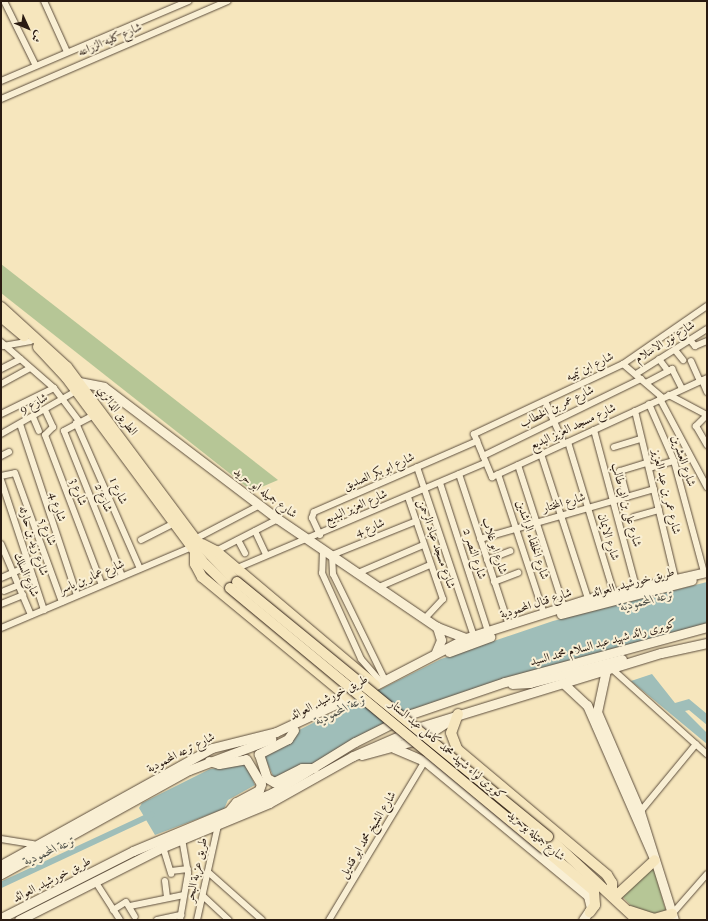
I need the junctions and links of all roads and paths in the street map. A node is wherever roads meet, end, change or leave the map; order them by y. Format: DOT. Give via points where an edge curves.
graph roads {
  1 [pos="44,1"];
  2 [pos="189,1"];
  3 [pos="228,1"];
  4 [pos="5,3"];
  5 [pos="1,10"];
  6 [pos="67,52"];
  7 [pos="36,66"];
  8 [pos="1,81"];
  9 [pos="1,99"];
  10 [pos="707,306"];
  11 [pos="1,307"];
  12 [pos="1,317"];
  13 [pos="707,329"];
  14 [pos="690,340"];
  15 [pos="707,340"];
  16 [pos="31,341"];
  17 [pos="2,345"];
  18 [pos="675,350"];
  19 [pos="659,359"];
  20 [pos="21,360"];
  21 [pos="683,360"];
  22 [pos="691,361"];
  23 [pos="624,364"];
  24 [pos="30,368"];
  25 [pos="1,370"];
  26 [pos="668,371"];
  27 [pos="638,376"];
  28 [pos="703,380"];
  29 [pos="646,383"];
  30 [pos="1,384"];
  31 [pos="78,386"];
  32 [pos="54,388"];
  33 [pos="682,389"];
  34 [pos="707,392"];
  35 [pos="669,395"];
  36 [pos="662,399"];
  37 [pos="63,400"];
  38 [pos="544,401"];
  39 [pos="649,404"];
  40 [pos="45,410"];
  41 [pos="704,410"];
  42 [pos="635,411"];
  43 [pos="1,414"];
  44 [pos="94,415"];
  45 [pos="707,415"];
  46 [pos="33,417"];
  47 [pos="554,421"];
  48 [pos="78,422"];
  49 [pos="20,424"];
  50 [pos="594,430"];
  51 [pos="39,431"];
  52 [pos="475,433"];
  53 [pos="1,434"];
  54 [pos="641,439"];
  55 [pos="477,441"];
  56 [pos="566,443"];
  57 [pos="707,445"];
  58 [pos="614,447"];
  59 [pos="9,452"];
  60 [pos="541,454"];
  61 [pos="1,456"];
  62 [pos="482,456"];
  63 [pos="674,461"];
  64 [pos="485,463"];
  65 [pos="518,465"];
  66 [pos="648,466"];
  67 [pos="417,467"];
  68 [pos="458,474"];
  69 [pos="496,475"];
  70 [pos="1,476"];
  71 [pos="1,480"];
  72 [pos="440,483"];
  73 [pos="707,487"];
  74 [pos="426,489"];
  75 [pos="654,489"];
  76 [pos="408,497"];
  77 [pos="627,497"];
  78 [pos="613,501"];
  79 [pos="260,505"];
  80 [pos="588,508"];
  81 [pos="659,510"];
  82 [pos="561,516"];
  83 [pos="634,517"];
  84 [pos="278,519"];
  85 [pos="416,521"];
  86 [pos="536,522"];
  87 [pos="174,523"];
  88 [pos="516,528"];
  89 [pos="255,531"];
  90 [pos="320,535"];
  91 [pos="307,539"];
  92 [pos="480,539"];
  93 [pos="141,540"];
  94 [pos="238,540"];
  95 [pos="1,544"];
  96 [pos="195,545"];
  97 [pos="424,545"];
  98 [pos="323,550"];
  99 [pos="216,551"];
  100 [pos="510,551"];
  101 [pos="3,553"];
  102 [pos="245,553"];
  103 [pos="266,555"];
  104 [pos="332,555"];
  105 [pos="487,560"];
  106 [pos="30,565"];
  107 [pos="430,565"];
  108 [pos="140,569"];
  109 [pos="235,569"];
  110 [pos="13,573"];
  111 [pos="358,573"];
  112 [pos="518,573"];
  113 [pos="706,574"];
  114 [pos="122,576"];
  115 [pos="675,577"];
  116 [pos="1,578"];
  117 [pos="34,579"];
  118 [pos="494,582"];
  119 [pos="102,585"];
  120 [pos="233,585"];
  121 [pos="19,586"];
  122 [pos="379,587"];
  123 [pos="636,587"];
  124 [pos="4,591"];
  125 [pos="614,593"];
  126 [pos="23,595"];
  127 [pos="77,595"];
  128 [pos="588,600"];
  129 [pos="62,602"];
  130 [pos="1,604"];
  131 [pos="564,608"];
  132 [pos="44,610"];
  133 [pos="544,614"];
  134 [pos="31,615"];
  135 [pos="425,618"];
  136 [pos="509,625"];
  137 [pos="437,627"];
  138 [pos="707,627"];
  139 [pos="1,628"];
  140 [pos="488,632"];
  141 [pos="470,637"];
  142 [pos="707,643"];
  143 [pos="334,651"];
  144 [pos="436,652"];
  145 [pos="661,653"];
  146 [pos="608,669"];
  147 [pos="313,670"];
  148 [pos="380,682"];
  149 [pos="505,682"];
  150 [pos="563,684"];
  151 [pos="350,698"];
  152 [pos="594,713"];
  153 [pos="458,714"];
  154 [pos="294,730"];
  155 [pos="696,744"];
  156 [pos="394,748"];
  157 [pos="707,754"];
  158 [pos="353,756"];
  159 [pos="209,761"];
  160 [pos="255,761"];
  161 [pos="425,761"];
  162 [pos="314,768"];
  163 [pos="264,781"];
  164 [pos="228,812"];
  165 [pos="640,812"];
  166 [pos="90,822"];
  167 [pos="218,825"];
  168 [pos="68,826"];
  169 [pos="182,838"];
  170 [pos="1,839"];
  171 [pos="34,844"];
  172 [pos="164,847"];
  173 [pos="654,858"];
  174 [pos="1,865"];
  175 [pos="188,869"];
  176 [pos="208,872"];
  177 [pos="1,874"];
  178 [pos="707,874"];
  179 [pos="95,881"];
  180 [pos="165,881"];
  181 [pos="184,895"];
  182 [pos="614,895"];
  183 [pos="203,896"];
  184 [pos="167,898"];
  185 [pos="130,906"];
  186 [pos="113,910"];
  187 [pos="628,911"];
  188 [pos="590,912"];
  189 [pos="135,917"];
  190 [pos="180,917"];
  191 [pos="673,917"];
  192 [pos="1,918"];
  193 [pos="19,918"];
  194 [pos="198,919"];
  195 [pos="120,920"];
  196 [pos="157,920"];
  197 [pos="229,920"];
  198 [pos="261,920"];
  199 [pos="329,920"];
  200 [pos="583,920"];
  201 [pos="637,920"];
  1 -- 6 [label="street"];
  2 -- 6 [label="street, شارع كليه الزراعه"];
  3 -- 9 [label="street, شارع كليه الزراعه"];
  4 -- 5 [label="street"];
  4 -- 7 [label="street"];
  6 -- 7 [label="street, شارع كليه الزراعه"];
  7 -- 8 [label="street, شارع كليه الزراعه"];
  10 -- 23 [label="street, شارع ابن تيميه"];
  11 -- 31 [label="main road, الطريق الدائري" via="52,352"];
  12 -- 16 [label="main road, الطريق الدائري"];
  13 -- 14 [label="street, شارع نور الاسلام"];
  14 -- 15 [label="street" via="695,346"];
  14 -- 18 [label="street, شارع نور الاسلام"];
  16 -- 17 [label="street"];
  16 -- 31 [label="main road, الطريق الدائري"];
  17 -- 20 [label="street, شارع 1"];
  18 -- 19 [label="street, شارع نور الاسلام"];
  18 -- 21 [label="street"];
  19 -- 26 [label="street"];
  19 -- 27 [label="street, شارع نور الاسلام"];
  20 -- 24 [label="street, شارع 1"];
  20 -- 25 [label="street"];
  22 -- 28 [label="street"];
  23 -- 27 [label="street"];
  23 -- 38 [label="street, شارع ابن تيميه"];
  24 -- 30 [label="street"];
  24 -- 32 [label="street, شارع 1"];
  26 -- 29 [label="street"];
  26 -- 33 [label="street" via="673,370"];
  27 -- 29 [label="street"];
  27 -- 47 [label="street, شارع عمر بن الخطاب"];
  28 -- 33 [label="street, شارع مسجد العزيز البديع"];
  28 -- 34 [label="street"];
  29 -- 36 [label="street"];
  31 -- 37 [label="street, شارع 9"];
  31 -- 44 [label="main road, الطريق الدائري"];
  31 -- 79 [label="main road, شارع جميله ابو حريد" via="104,387"];
  31 -- 96 [label="main road, الطريق الدائري"];
  32 -- 37 [label="street, شارع 1"];
  32 -- 43 [label="street"];
  33 -- 35 [label="street, شارع مسجد العزيز البديع"];
  35 -- 36 [label="street, شارع مسجد العزيز البديع"];
  35 -- 41 [label="street"];
  36 -- 39 [label="street, شارع مسجد العزيز البديع"];
  36 -- 73 [label="street"];
  37 -- 40 [label="street, شارع 9"];
  37 -- 48 [label="street, شارع 1"];
  38 -- 47 [label="street, شارع الايمان"];
  38 -- 52 [label="street, شارع ابن تيميه"];
  39 -- 42 [label="street, شارع مسجد العزيز البديع"];
  39 -- 63 [label="street, شارع العشرين"];
  40 -- 46 [label="street, شارع 9"];
  40 -- 119 [label="street, شارع 3" via="53,427 46,436"];
  41 -- 45 [label="street"];
  42 -- 50 [label="street, شارع مسجد العزيز البديع"];
  42 -- 54 [label="street, شارع عمر بن عبد العزيز"];
  44 -- 48 [label="street"];
  44 -- 87 [label="main road, الطريق الدائري"];
  45 -- 57 [label="street" via="696,426"];
  46 -- 49 [label="street, شارع 9"];
  46 -- 51 [label="street"];
  47 -- 56 [label="street, شارع الايمان"];
  47 -- 62 [label="street, شارع عمر بن الخطاب"];
  48 -- 108 [label="street, شارع 1"];
  48 -- 114 [label="street, شارع 2" via="66,427 65,432"];
  49 -- 53 [label="street, شارع 9"];
  49 -- 127 [label="street, شارع 4"];
  50 -- 56 [label="street, شارع مسجد العزيز البديع"];
  50 -- 78 [label="street, شارع على بن ابى طالب"];
  52 -- 55 [label="street, شارع الخلفاء الراشدين"];
  54 -- 58 [label="street"];
  54 -- 66 [label="street, شارع عمر بن عبد العزيز"];
  55 -- 62 [label="street, شارع الخلفاء الراشدين"];
  55 -- 67 [label="street, شارع ابو بكر الصديق"];
  56 -- 60 [label="street, شارع مسجد العزيز البديع"];
  56 -- 80 [label="street, شارع الايمان"];
  59 -- 61 [label="street"];
  60 -- 65 [label="street, شارع مسجد العزيز البديع"];
  60 -- 82 [label="street"];
  62 -- 64 [label="street, شارع الخلفاء الراشدين"];
  63 -- 66 [label="street"];
  63 -- 113 [label="street, شارع العشرين"];
  64 -- 68 [label="street, شارع العزيز البديع"];
  64 -- 69 [label="street, شارع الخلفاء الراشدين"];
  65 -- 69 [label="street, شارع مسجد العزيز البديع"];
  65 -- 86 [label="street"];
  66 -- 75 [label="street, شارع عمر بن عبد العزيز"];
  66 -- 77 [label="street" via="620,470"];
  67 -- 74 [label="street"];
  67 -- 90 [label="street, شارع ابو بكر الصديق" via="313,513"];
  68 -- 72 [label="street, شارع العزيز البديع"];
  68 -- 92 [label="street, شارع ابو غلاب"];
  69 -- 88 [label="street, شارع الخلفاء الراشدين"];
  70 -- 129 [label="street, شارع 5" via="12,472"];
  71 -- 106 [label="street, شارع زيد بن حارثه"];
  72 -- 74 [label="street, شارع العزيز البديع"];
  72 -- 140 [label="street, شارع النصر 2"];
  74 -- 76 [label="street, شارع العزيز البديع"];
  74 -- 141 [label="street"];
  75 -- 77 [label="street, شارع المختار"];
  75 -- 81 [label="street, شارع عمر بن عبد العزيز"];
  76 -- 85 [label="street, شارع مسجد عباد الرحمن"];
  76 -- 90 [label="street, شارع العزيز البديع"];
  77 -- 78 [label="street, شارع المختار"];
  78 -- 80 [label="street, شارع المختار"];
  78 -- 123 [label="street, شارع على بن ابى طالب"];
  79 -- 84 [label="main road, شارع جميله ابو حريد"];
  79 -- 96 [label="street, شارع عمار بن ياسر"];
  80 -- 82 [label="street, شارع المختار"];
  80 -- 125 [label="street, شارع الايمان"];
  81 -- 83 [label="street"];
  81 -- 115 [label="street, شارع عمر بن عبد العزيز"];
  82 -- 86 [label="street, شارع المختار"];
  82 -- 128 [label="street"];
  84 -- 89 [label="street"];
  84 -- 91 [label="main road, شارع جميله ابو حريد"];
  85 -- 97 [label="street, شارع مسجد عباد الرحمن"];
  85 -- 104 [label="street, شارع 4"];
  86 -- 88 [label="street, شارع المختار"];
  86 -- 131 [label="street"];
  87 -- 93 [label="street"];
  87 -- 96 [label="main road, الطريق الدائري"];
  88 -- 92 [label="street, شارع المختار"];
  88 -- 133 [label="street, شارع الخلفاء الراشدين"];
  89 -- 94 [label="street"];
  89 -- 103 [label="street"];
  90 -- 91 [label="street, شارع العزيز البديع"];
  91 -- 98 [label="main road, شارع جميله ابو حريد"];
  91 -- 103 [label="street, شارع العزيز البديع"];
  92 -- 105 [label="street, شارع ابو غلاب"];
  94 -- 99 [label="street"];
  94 -- 102 [label="street"];
  95 -- 101 [label="street, شارع السلك"];
  96 -- 99 [label="main road"];
  96 -- 108 [label="street, شارع عمار بن ياسر"];
  96 -- 120 [label="main road, كوبرى لواء شهيد محمد كامل عبد الستار"];
  96 -- 147 [label="main road" via="195,564 202,577"];
  97 -- 107 [label="street, شارع مسجد عباد الرحمن"];
  97 -- 111 [label="street"];
  98 -- 104 [label="main road, شارع جميله ابو حريد"];
  98 -- 148 [label="street" via="322,573 361,659"];
  99 -- 109 [label="main road"];
  100 -- 105 [label="street"];
  101 -- 110 [label="street, شارع السلك"];
  103 -- 109 [label="street, شارع العزيز البديع"];
  104 -- 111 [label="main road, شارع جميله ابو حريد"];
  104 -- 148 [label="street" via="332,574"];
  105 -- 118 [label="street, شارع ابو غلاب"];
  106 -- 110 [label="street"];
  106 -- 117 [label="street, شارع زيد بن حارثه"];
  107 -- 122 [label="street"];
  107 -- 135 [label="street, شارع مسجد عباد الرحمن" via="443,599"];
  108 -- 114 [label="street, شارع عمار بن ياسر"];
  109 -- 143 [label="main road"];
  110 -- 116 [label="street"];
  110 -- 121 [label="street, شارع السلك"];
  111 -- 122 [label="main road, شارع جميله ابو حريد"];
  112 -- 118 [label="street"];
  113 -- 115 [label="main road, شارع قنال المحمودية"];
  113 -- 154 [label="main road, طريق خورشيد, العوائد" via="562,614 466,645"];
  114 -- 119 [label="street, شارع عمار بن ياسر"];
  115 -- 123 [label="main road, شارع قنال المحمودية"];
  117 -- 121 [label="street"];
  117 -- 132 [label="street, شارع زيد بن حارثه"];
  118 -- 136 [label="street, شارع ابو غلاب"];
  119 -- 127 [label="street, شارع عمار بن ياسر"];
  120 -- 182 [label="main road, كوبرى لواء شهيد محمد كامل عبد الستار, bridge" via="548,837"];
  120 -- 188 [label="main road, كوبرى لواء شهيد محمد كامل عبد الستار, bridge" via="594,891 595,905"];
  121 -- 124 [label="street"];
  121 -- 126 [label="street, شارع السلك"];
  122 -- 135 [label="main road, شارع جميله ابو حريد"];
  123 -- 125 [label="main road, شارع قنال المحمودية"];
  125 -- 128 [label="main road, شارع قنال المحمودية"];
  126 -- 130 [label="street"];
  126 -- 134 [label="street, شارع السلك"];
  127 -- 129 [label="street, شارع عمار بن ياسر"];
  128 -- 131 [label="main road, شارع قنال المحمودية"];
  129 -- 132 [label="street, شارع عمار بن ياسر"];
  131 -- 133 [label="main road, شارع قنال المحمودية"];
  132 -- 134 [label="street, شارع عمار بن ياسر"];
  133 -- 136 [label="main road, شارع قنال المحمودية"];
  134 -- 139 [label="street, شارع عمار بن ياسر"];
  135 -- 137 [label="main road, شارع جميله ابو حريد"];
  136 -- 140 [label="main road, شارع قنال المحمودية"];
  137 -- 141 [label="main road, شارع جميله ابو حريد"];
  137 -- 144 [label="main road" via="441,640"];
  138 -- 149 [label="main road, كوبرى رائد شهيد عبد السلام محمد السيد"];
  140 -- 141 [label="main road, شارع قنال المحمودية"];
  141 -- 144 [label="main road, شارع ترعه المحمودية"];
  142 -- 145 [label="main road, طريق خورشيد, العوائد"];
  143 -- 147 [label="main road" via="328,664"];
  143 -- 148 [label="main road"];
  144 -- 148 [label="main road, شارع ترعه المحمودية"];
  145 -- 146 [label="main road, طريق خورشيد, العوائد"];
  145 -- 149 [label="main road" via="525,684"];
  146 -- 150 [label="main road, طريق خورشيد, العوائد"];
  146 -- 152 [label="main road"];
  146 -- 155 [label="street"];
  147 -- 151 [label="main road"];
  148 -- 151 [label="main road, شارع ترعه المحمودية"];
  149 -- 162 [label="main road, طريق خورشيد, العوائد" via="397,720"];
  150 -- 152 [label="main road" via="581,697"];
  150 -- 153 [label="main road, طريق خورشيد, العوائد"];
  151 -- 168 [label="main road, شارع ترعه المحمودية" via="276,732 212,748"];
  152 -- 165 [label="main road"];
  152 -- 173 [label="main road" via="648,850"];
  153 -- 156 [label="main road" via="433,733"];
  153 -- 158 [label="main road, طريق خورشيد, العوائد"];
  153 -- 182 [label="main road" via="451,733 457,749 607,875 612,883"];
  154 -- 159 [label="main road, طريق خورشيد, العوائد"];
  154 -- 160 [label="main road" via="288,739 261,751"];
  155 -- 157 [label="street"];
  155 -- 165 [label="street"];
  156 -- 158 [label="main road"];
  156 -- 161 [label="main road, شارع جميلة بوحريد"];
  158 -- 167 [label="main road, طريق خورشيد, العوائد" via="269,803"];
  159 -- 160 [label="main road" via="219,764 240,758"];
  159 -- 166 [label="main road, طريق خورشيد, العوائد"];
  160 -- 163 [label="main road"];
  161 -- 188 [label="main road, شارع جميلة بوحريد" via="588,896 592,904"];
  161 -- 199 [label="street, شارع الشيخ محمد ابو قنديل"];
  162 -- 163 [label="main road" via="302,768 274,782"];
  162 -- 164 [label="main road, طريق خورشيد, العوائد" via="272,793"];
  163 -- 164 [label="main road" via="259,790 236,802"];
  164 -- 193 [label="main road, طريق خورشيد, العوائد" via="133,851"];
  165 -- 173 [label="main road"];
  166 -- 168 [label="main road"];
  166 -- 177 [label="main road, طريق خورشيد, العوائد"];
  167 -- 169 [label="main road, طريق خورشيد, العوائد"];
  167 -- 176 [label="street, طريق عزبة البحر"];
  168 -- 171 [label="main road, شارع ترعه المحمودية"];
  169 -- 172 [label="main road, طريق خورشيد, العوائد"];
  169 -- 175 [label="street, طريق عزبة البحر"];
  170 -- 171 [label="street"];
  171 -- 174 [label="main road, شارع ترعه المحمودية"];
  172 -- 175 [label="street" via="171,873"];
  172 -- 179 [label="main road, طريق خورشيد, العوائد"];
  173 -- 182 [label="main road"];
  173 -- 191 [label="main road"];
  175 -- 181 [label="street, طريق عزبة البحر"];
  176 -- 183 [label="street, طريق عزبة البحر"];
  176 -- 198 [label="street"];
  178 -- 191 [label="street"];
  179 -- 186 [label="street"];
  179 -- 193 [label="main road, طريق خورشيد, العوائد"];
  180 -- 184 [label="street"];
  181 -- 184 [label="street"];
  181 -- 190 [label="street, طريق عزبة البحر"];
  182 -- 187 [label="main road"];
  183 -- 194 [label="street, طريق عزبة البحر"];
  183 -- 197 [label="street"];
  184 -- 185 [label="street"];
  185 -- 186 [label="street" via="124,902"];
  185 -- 189 [label="street"];
  186 -- 195 [label="street"];
  187 -- 191 [label="main road" via="654,919"];
  187 -- 201 [label="main road"];
  188 -- 200 [label="main road"];
  190 -- 196 [label="street"];
  192 -- 193 [label="main road, طريق خورشيد, العوائد"];
}
